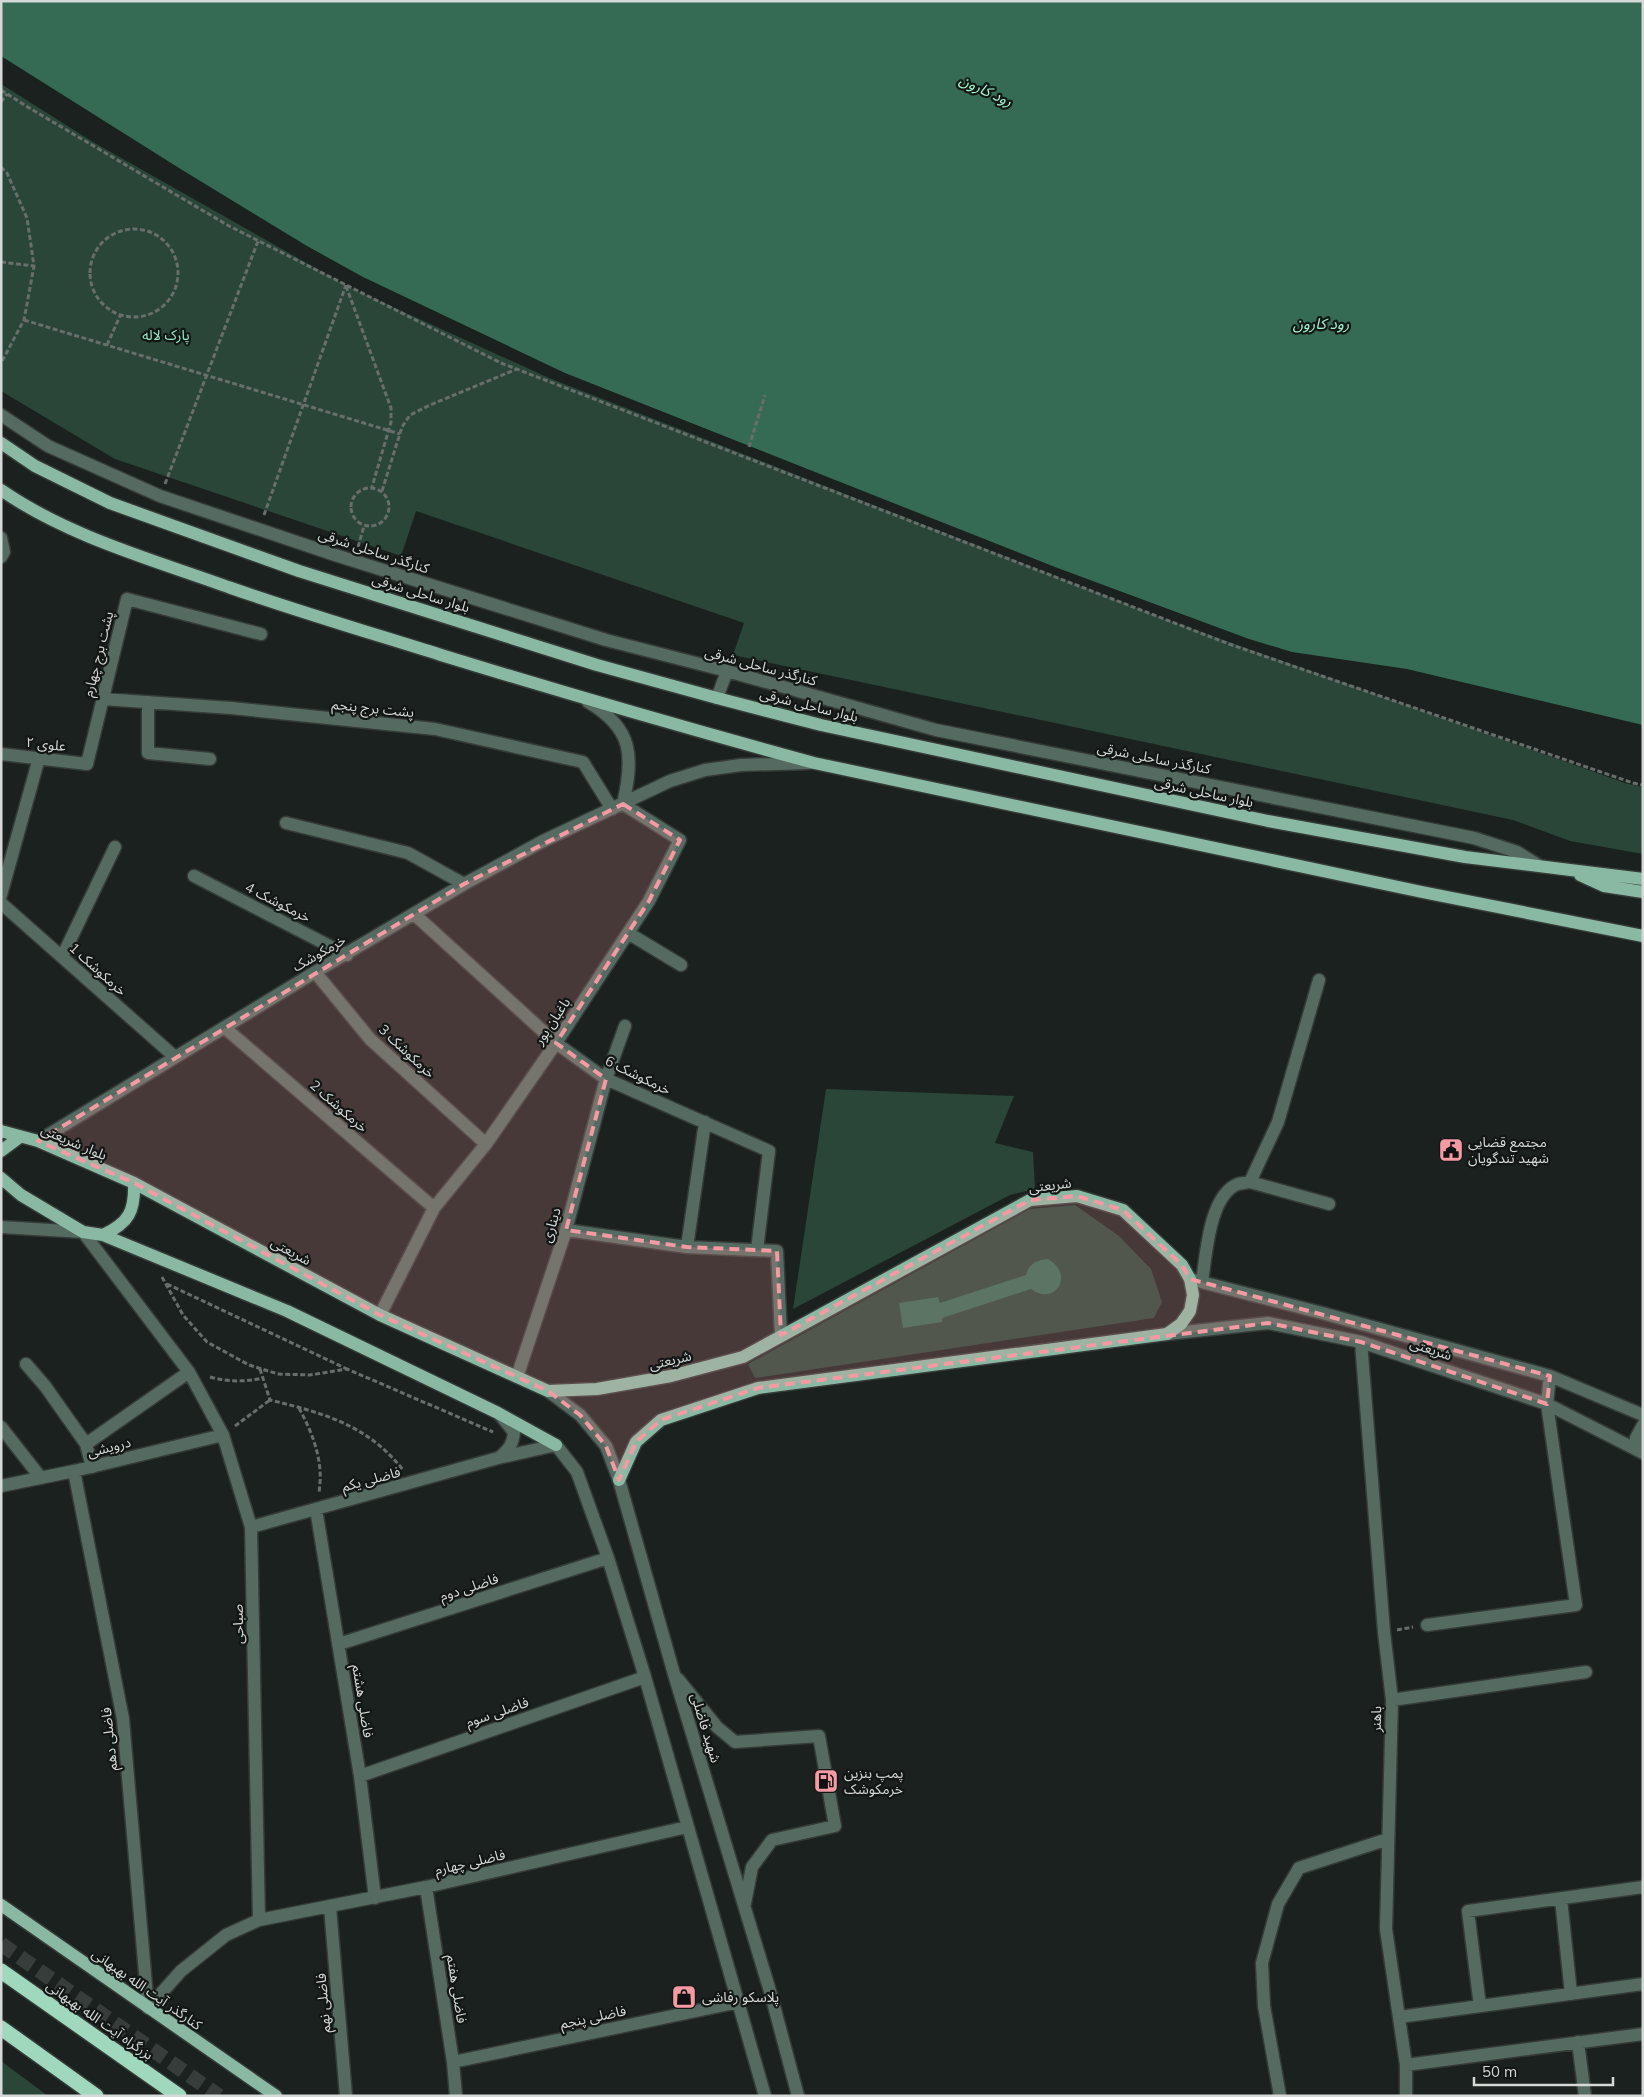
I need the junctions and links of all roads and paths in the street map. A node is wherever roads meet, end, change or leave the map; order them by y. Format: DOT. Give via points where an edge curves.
graph roads {
  1 [pos="1,90"];
  2 [pos="7,94"];
  3 [pos="1,102"];
  4 [pos="1,167"];
  5 [pos="258,241"];
  6 [pos="1,262"];
  7 [pos="34,266"];
  8 [pos="346,285"];
  9 [pos="120,316"];
  10 [pos="24,320"];
  11 [pos="107,345"];
  12 [pos="1,362"];
  13 [pos="517,369"];
  14 [pos="207,375"];
  15 [pos="765,395"];
  16 [pos="303,405"];
  17 [pos="1,415"];
  18 [pos="389,431"];
  19 [pos="400,434"];
  20 [pos="1,443"];
  21 [pos="749,447"];
  22 [pos="372,487"];
  23 [pos="1,490"];
  24 [pos="382,491"];
  25 [pos="160,496"];
  26 [pos="364,526"];
  27 [pos="259,529"];
  28 [pos="2,540"];
  29 [pos="1,557"];
  30 [pos="353,561"];
  31 [pos="261,634"];
  32 [pos="727,672"];
  33 [pos="717,698"];
  34 [pos="103,699"];
  35 [pos="585,700"];
  36 [pos="148,702"];
  37 [pos="1,754"];
  38 [pos="39,758"];
  39 [pos="210,759"];
  40 [pos="814,763"];
  41 [pos="87,764"];
  42 [pos="1643,784"];
  43 [pos="617,806"];
  44 [pos="286,823"];
  45 [pos="115,847"];
  46 [pos="1538,865"];
  47 [pos="1566,869"];
  48 [pos="194,876"];
  49 [pos="1643,879"];
  50 [pos="464,884"];
  51 [pos="1643,892"];
  52 [pos="1,894"];
  53 [pos="1,902"];
  54 [pos="414,914"];
  55 [pos="628,933"];
  56 [pos="1643,936"];
  57 [pos="348,954"];
  58 [pos="62,957"];
  59 [pos="681,964"];
  60 [pos="315,972"];
  61 [pos="1319,980"];
  62 [pos="625,1026"];
  63 [pos="225,1028"];
  64 [pos="556,1043"];
  65 [pos="175,1057"];
  66 [pos="606,1078"];
  67 [pos="705,1122"];
  68 [pos="1,1131"];
  69 [pos="20,1137"];
  70 [pos="38,1142"];
  71 [pos="486,1144"];
  72 [pos="1,1151"];
  73 [pos="1,1178"];
  74 [pos="1250,1182"];
  75 [pos="134,1183"];
  76 [pos="1329,1204"];
  77 [pos="434,1208"];
  78 [pos="1,1227"];
  79 [pos="566,1230"];
  80 [pos="83,1232"];
  81 [pos="103,1235"];
  82 [pos="687,1248"];
  83 [pos="757,1250"];
  84 [pos="150,1254"];
  85 [pos="1196,1280"];
  86 [pos="166,1284"];
  87 [pos="380,1315"];
  88 [pos="1167,1334"];
  89 [pos="782,1335"];
  90 [pos="1361,1342"];
  91 [pos="26,1364"];
  92 [pos="260,1369"];
  93 [pos="347,1369"];
  94 [pos="189,1372"];
  95 [pos="1550,1376"];
  96 [pos="517,1377"];
  97 [pos="263,1378"];
  98 [pos="548,1391"];
  99 [pos="270,1400"];
  100 [pos="1547,1404"];
  101 [pos="299,1407"];
  102 [pos="498,1413"];
  103 [pos="1643,1415"];
  104 [pos="1643,1425"];
  105 [pos="1,1427"];
  106 [pos="223,1435"];
  107 [pos="514,1440"];
  108 [pos="86,1444"];
  109 [pos="556,1445"];
  110 [pos="1640,1451"];
  111 [pos="498,1458"];
  112 [pos="92,1467"];
  113 [pos="74,1471"];
  114 [pos="42,1478"];
  115 [pos="620,1480"];
  116 [pos="413,1482"];
  117 [pos="1,1486"];
  118 [pos="316,1509"];
  119 [pos="251,1527"];
  120 [pos="608,1558"];
  121 [pos="1428,1625"];
  122 [pos="1384,1632"];
  123 [pos="339,1644"];
  124 [pos="1586,1672"];
  125 [pos="674,1674"];
  126 [pos="645,1676"];
  127 [pos="1392,1700"];
  128 [pos="360,1776"];
  129 [pos="687,1827"];
  130 [pos="1388,1839"];
  131 [pos="426,1887"];
  132 [pos="1643,1887"];
  133 [pos="375,1898"];
  134 [pos="1561,1899"];
  135 [pos="1,1905"];
  136 [pos="744,1905"];
  137 [pos="330,1907"];
  138 [pos="259,1920"];
  139 [pos="1,1971"];
  140 [pos="1643,1984"];
  141 [pos="1571,1994"];
  142 [pos="739,2002"];
  143 [pos="1480,2006"];
  144 [pos="148,2008"];
  145 [pos="1399,2017"];
  146 [pos="1,2028"];
  147 [pos="1643,2034"];
  148 [pos="1578,2042"];
  149 [pos="453,2062"];
  150 [pos="1406,2065"];
  151 [pos="96,2096"];
  152 [pos="179,2096"];
  153 [pos="276,2096"];
  154 [pos="346,2096"];
  155 [pos="456,2096"];
  156 [pos="764,2096"];
  157 [pos="798,2096"];
  158 [pos="1280,2096"];
  159 [pos="1406,2096"];
  160 [pos="1585,2096"];
  1 -- 2 [label="path"];
  2 -- 3 [label="path"];
  2 -- 5 [label="path"];
  4 -- 7 [label="path" via="7,173 27,218"];
  5 -- 8 [label="path"];
  5 -- 14 [label="path"];
  6 -- 7 [label="path"];
  7 -- 10 [label="path"];
  8 -- 13 [label="path"];
  8 -- 16 [label="path"];
  8 -- 18 [label="path" via="391,408"];
  9 -- 9 [label="path" via="145,317 167,304 179,282 176,256 160,236 136,228 112,234 94,253 90,278 99,302"];
  9 -- 11 [label="path"];
  10 -- 11 [label="path"];
  10 -- 12 [label="path"];
  11 -- 14 [label="path"];
  13 -- 19 [label="path" via="410,415"];
  13 -- 42 [label="path" via="1228,644"];
  14 -- 16 [label="path"];
  14 -- 25 [label="path"];
  15 -- 21 [label="path"];
  16 -- 18 [label="path"];
  16 -- 27 [label="path"];
  17 -- 25 [label="street, کنارگذر ساحلی شرقی" via="48,446"];
  18 -- 19 [label="path"];
  18 -- 22 [label="path"];
  19 -- 24 [label="path"];
  20 -- 33 [label="main road, بلوار ساحلی شرقی" via="35,466 110,503 281,564 588,662"];
  22 -- 24 [label="path"];
  22 -- 26 [label="path" via="361,489 353,497 350,508 355,519"];
  23 -- 35 [label="main road" via="102,542 285,607"];
  24 -- 26 [label="path" via="388,500 387,516 375,526"];
  25 -- 27 [label="street, کنارگذر ساحلی شرقی"];
  26 -- 30 [label="path"];
  27 -- 30 [label="street, کنارگذر ساحلی شرقی"];
  28 -- 29 [label="street" via="4,552"];
  30 -- 32 [label="street, کنارگذر ساحلی شرقی" via="606,640"];
  31 -- 34 [label="street, پشت برج چهارم" via="127,599"];
  32 -- 33 [label="street"];
  32 -- 46 [label="street, کنارگذر ساحلی شرقی" via="936,730 1474,838 1517,852"];
  33 -- 46 [label="main road, بلوار ساحلی شرقی" via="821,725 1268,821 1464,857"];
  34 -- 36 [label="street, پشت برج پنجم"];
  34 -- 41 [label="street, پشت برج چهارم"];
  35 -- 40 [label="main road"];
  35 -- 43 [label="street" via="607,713 623,734 630,758 628,784"];
  36 -- 39 [label="street" via="148,753"];
  36 -- 43 [label="street, پشت برج پنجم" via="434,729 583,762"];
  37 -- 38 [label="street, علوی ۲"];
  38 -- 41 [label="street, علوی ۲"];
  38 -- 52 [label="street"];
  40 -- 43 [label="street, خرمکوشک" via="741,765 705,770 670,781"];
  40 -- 56 [label="main road"];
  43 -- 50 [label="street, خرمکوشک"];
  43 -- 55 [label="street, باغبان پور" via="680,840 649,901"];
  44 -- 50 [label="street" via="408,853"];
  45 -- 58 [label="street"];
  46 -- 47 [label="main road, بلوار ساحلی شرقی"];
  47 -- 49 [label="main road, بلوار ساحلی شرقی"];
  47 -- 51 [label="main road" via="1604,886"];
  48 -- 57 [label="street, خرمکوشک 4"];
  50 -- 54 [label="street, خرمکوشک"];
  53 -- 58 [label="street, خرمکوشک 1"];
  54 -- 57 [label="street, خرمکوشک"];
  54 -- 64 [label="street, خرمکوشک 6"];
  55 -- 59 [label="street"];
  55 -- 64 [label="street, باغبان پور"];
  57 -- 60 [label="street, خرمکوشک"];
  58 -- 65 [label="street, خرمکوشک 1"];
  60 -- 63 [label="street, خرمکوشک"];
  60 -- 71 [label="street, خرمکوشک 3" via="370,1039"];
  61 -- 74 [label="street" via="1278,1122"];
  62 -- 66 [label="street, دیناری"];
  63 -- 65 [label="street, خرمکوشک"];
  63 -- 77 [label="street, خرمکوشک 2"];
  64 -- 66 [label="street, خرمکوشک 6"];
  64 -- 71 [label="street, باغبان پور"];
  65 -- 70 [label="street, خرمکوشک"];
  66 -- 67 [label="street, خرمکوشک 6"];
  66 -- 79 [label="street, دیناری"];
  67 -- 82 [label="street"];
  67 -- 83 [label="street, خرمکوشک 6" via="769,1151"];
  68 -- 69 [label="main road, بلوار شریعتی"];
  69 -- 70 [label="main road, بلوار شریعتی"];
  69 -- 72 [label="main road"];
  70 -- 75 [label="main road, بلوار شریعتی"];
  71 -- 77 [label="street, باغبان پور"];
  73 -- 80 [label="main road" via="21,1195"];
  74 -- 76 [label="street"];
  74 -- 85 [label="street" via="1238,1184 1220,1202"];
  75 -- 81 [label="main road" via="135,1200 129,1216 118,1228"];
  75 -- 87 [label="main road, شریعتی"];
  77 -- 87 [label="street, باغبان پور"];
  78 -- 80 [label="street"];
  79 -- 82 [label="street"];
  79 -- 96 [label="street, دیناری"];
  80 -- 81 [label="main road"];
  80 -- 94 [label="street, صباحی"];
  81 -- 84 [label="main road"];
  82 -- 83 [label="street"];
  83 -- 89 [label="street" via="777,1251"];
  84 -- 86 [label="path"];
  84 -- 102 [label="main road" via="287,1311"];
  85 -- 88 [label="main road" via="1190,1311 1181,1324"];
  85 -- 89 [label="main road, شریعتی" via="1123,1210 1077,1196 1030,1200"];
  85 -- 95 [label="street, شریعتی"];
  86 -- 92 [label="path" via="183,1315 207,1342"];
  86 -- 93 [label="path"];
  87 -- 96 [label="main road, شریعتی"];
  88 -- 90 [label="street, شریعتی" via="1268,1322"];
  88 -- 115 [label="main road, شریعتی" via="758,1388 662,1420 636,1442"];
  89 -- 98 [label="main road, شریعتی" via="743,1357 671,1376 598,1389"];
  90 -- 100 [label="street, شریعتی"];
  90 -- 122 [label="street, باهنر"];
  91 -- 108 [label="street"];
  92 -- 93 [label="path" via="278,1374 310,1375"];
  92 -- 97 [label="path"];
  93 -- 107 [label="path"];
  94 -- 97 [label="path" via="232,1382"];
  94 -- 106 [label="street, صباحی"];
  94 -- 108 [label="street"];
  95 -- 100 [label="street"];
  95 -- 103 [label="street, شریعتی"];
  96 -- 98 [label="main road, شریعتی"];
  97 -- 99 [label="path"];
  98 -- 115 [label="street, شهید فاضلی" via="580,1415 606,1446"];
  99 -- 101 [label="path"];
  99 -- 106 [label="path"];
  100 -- 110 [label="street, شریعتی"];
  100 -- 121 [label="street" via="1576,1605"];
  101 -- 116 [label="path" via="344,1422 398,1463"];
  101 -- 118 [label="path" via="309,1426 320,1467"];
  102 -- 107 [label="street" via="514,1432"];
  102 -- 109 [label="main road"];
  104 -- 110 [label="street" via="1636,1438"];
  105 -- 114 [label="street"];
  106 -- 112 [label="street, درویشی"];
  106 -- 119 [label="street, صباحی"];
  107 -- 111 [label="street"];
  108 -- 112 [label="street"];
  109 -- 111 [label="street, فاضلی یکم"];
  109 -- 120 [label="street" via="577,1472"];
  111 -- 116 [label="street, فاضلی یکم"];
  112 -- 113 [label="street, درویشی"];
  113 -- 114 [label="street, درویشی"];
  113 -- 144 [label="street, فاضلی دهم" via="123,1719"];
  114 -- 117 [label="street, درویشی"];
  115 -- 125 [label="street, شهید فاضلی"];
  116 -- 118 [label="street, فاضلی یکم"];
  118 -- 119 [label="street, فاضلی یکم"];
  118 -- 123 [label="street, فاضلی هشتم"];
  119 -- 138 [label="street, صباحی"];
  120 -- 123 [label="street, فاضلی دوم"];
  120 -- 126 [label="street"];
  121 -- 122 [label="path"];
  122 -- 127 [label="street, باهنر"];
  123 -- 128 [label="street, فاضلی هشتم"];
  124 -- 127 [label="street"];
  125 -- 136 [label="street, شهید فاضلی"];
  125 -- 136 [label="street" via="717,1727 735,1742 819,1736 835,1826 772,1840 752,1867"];
  126 -- 128 [label="street, فاضلی سوم"];
  126 -- 129 [label="street"];
  127 -- 130 [label="street, باهنر"];
  128 -- 133 [label="street, فاضلی هشتم"];
  129 -- 131 [label="street, فاضلی چهارم"];
  129 -- 142 [label="street"];
  130 -- 145 [label="street, باهنر" via="1386,1929"];
  130 -- 158 [label="street" via="1299,1868 1278,1904 1262,1963 1264,2006"];
  131 -- 133 [label="street, فاضلی چهارم"];
  131 -- 149 [label="street, فاضلی هفتم"];
  132 -- 134 [label="street"];
  133 -- 137 [label="street, فاضلی چهارم"];
  134 -- 141 [label="street"];
  134 -- 143 [label="street" via="1468,1912"];
  135 -- 144 [label="main road, کنارگذر آیت الله بهبهانی"];
  136 -- 157 [label="street, شهید فاضلی"];
  137 -- 138 [label="street, فاضلی چهارم"];
  137 -- 154 [label="street, فاضلی نهم"];
  138 -- 144 [label="street" via="226,1935 181,1972"];
  139 -- 152 [label="highway, بزرگراه آیت الله بهبهانی"];
  140 -- 141 [label="street"];
  141 -- 143 [label="street"];
  142 -- 149 [label="street, فاضلی پنجم"];
  142 -- 156 [label="street"];
  143 -- 145 [label="street"];
  144 -- 153 [label="main road, کنارگذر آیت الله بهبهانی"];
  145 -- 150 [label="street, باهنر"];
  146 -- 151 [label="highway"];
  147 -- 148 [label="street"];
  148 -- 150 [label="street"];
  148 -- 160 [label="street"];
  149 -- 155 [label="street, فاضلی هفتم"];
  150 -- 159 [label="street, باهنر"];
}
